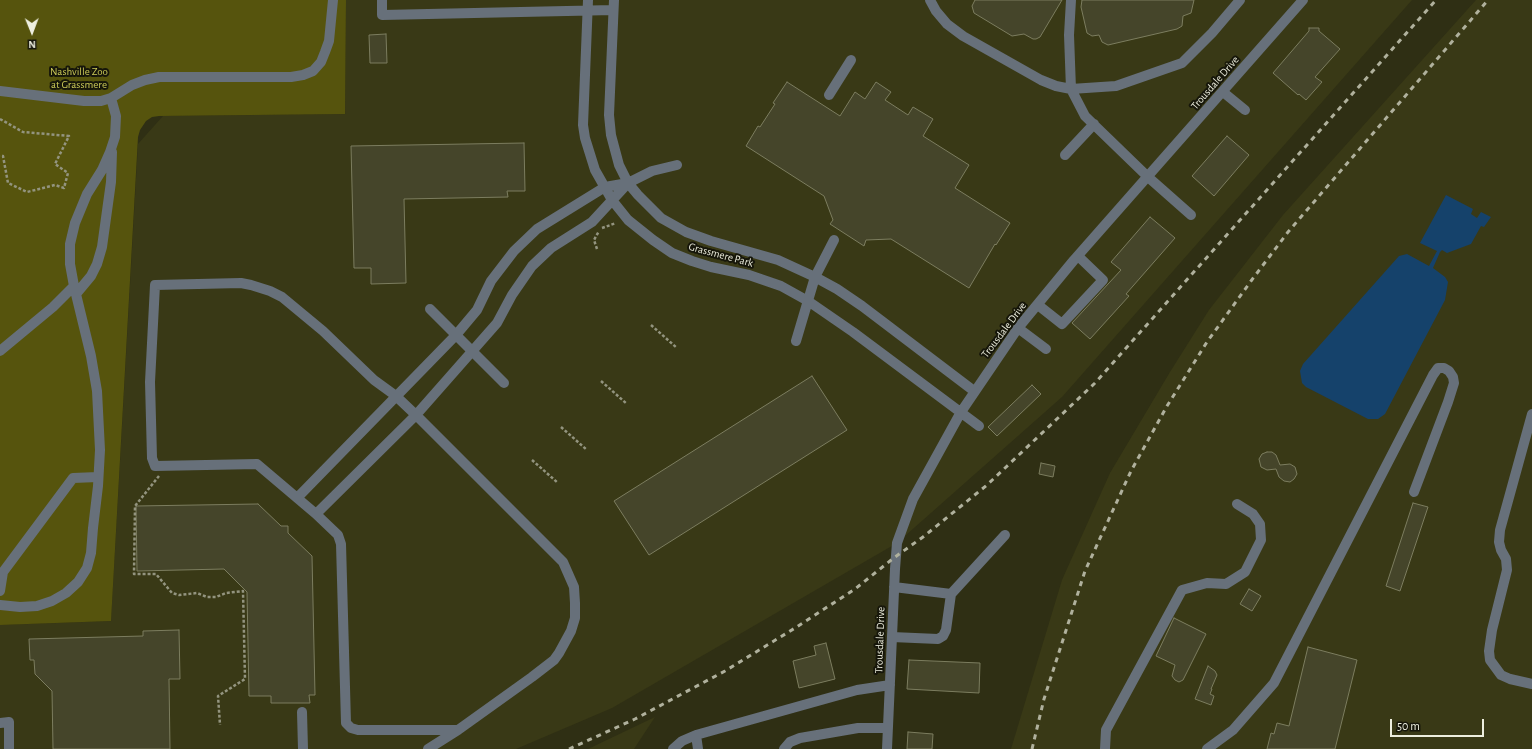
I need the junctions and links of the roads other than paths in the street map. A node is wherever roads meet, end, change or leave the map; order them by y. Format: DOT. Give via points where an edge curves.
graph roads {
  1 [pos="333,0"];
  2 [pos="382,0"];
  3 [pos="930,0"];
  4 [pos="1071,0"];
  5 [pos="1240,0"];
  6 [pos="1303,0"];
  7 [pos="588,5"];
  8 [pos="613,5"];
  9 [pos="851,60"];
  10 [pos="1071,89"];
  11 [pos="0,91"];
  12 [pos="1223,92"];
  13 [pos="829,95"];
  14 [pos="111,98"];
  15 [pos="1245,110"];
  16 [pos="1094,124"];
  17 [pos="112,146"];
  18 [pos="1065,155"];
  19 [pos="677,165"];
  20 [pos="1148,177"];
  21 [pos="628,183"];
  22 [pos="605,187"];
  23 [pos="612,200"];
  24 [pos="1191,215"];
  25 [pos="834,240"];
  26 [pos="1078,256"];
  27 [pos="815,276"];
  28 [pos="75,290"];
  29 [pos="808,301"];
  30 [pos="1038,305"];
  31 [pos="430,309"];
  32 [pos="1018,328"];
  33 [pos="456,335"];
  34 [pos="796,341"];
  35 [pos="1046,349"];
  36 [pos="0,350"];
  37 [pos="472,352"];
  38 [pos="504,382"];
  39 [pos="974,391"];
  40 [pos="396,396"];
  41 [pos="961,412"];
  42 [pos="1532,414"];
  43 [pos="416,415"];
  44 [pos="979,426"];
  45 [pos="98,477"];
  46 [pos="1414,492"];
  47 [pos="297,498"];
  48 [pos="1237,504"];
  49 [pos="316,514"];
  50 [pos="1005,535"];
  51 [pos="894,587"];
  52 [pos="0,591"];
  53 [pos="951,594"];
  54 [pos="0,605"];
  55 [pos="892,637"];
  56 [pos="1532,684"];
  57 [pos="890,685"];
  58 [pos="302,712"];
  59 [pos="0,723"];
  60 [pos="888,728"];
  61 [pos="458,730"];
  62 [pos="696,735"];
  63 [pos="9,749"];
  64 [pos="303,749"];
  65 [pos="428,749"];
  66 [pos="673,749"];
  67 [pos="698,749"];
  68 [pos="784,749"];
  69 [pos="887,749"];
  70 [pos="1105,749"];
  71 [pos="1208,749"];
  1 -- 14 [label="street" via="329,41 321,62 313,71 291,77 159,77 132,85"];
  2 -- 7 [label="street" via="382,15"];
  3 -- 10 [label="street" via="947,24 963,36 1041,80"];
  4 -- 10 [label="street"];
  5 -- 10 [label="street" via="1182,63 1116,86"];
  6 -- 12 [label="street, Trousdale Drive"];
  7 -- 8 [label="street"];
  7 -- 22 [label="street, Grassmere Park" via="583,125 595,170"];
  8 -- 21 [label="street, Grassmere Park" via="609,115 619,165"];
  9 -- 13 [label="street"];
  10 -- 16 [label="street" via="1080,109"];
  11 -- 14 [label="street" via="84,101"];
  12 -- 15 [label="street"];
  12 -- 20 [label="street, Trousdale Drive"];
  14 -- 17 [label="street" via="116,116"];
  16 -- 18 [label="street"];
  16 -- 20 [label="street"];
  17 -- 28 [label="street" via="111,182 102,247 90,276"];
  17 -- 28 [label="street" via="75,222 70,244 70,264"];
  19 -- 21 [label="street" via="652,171"];
  20 -- 24 [label="street"];
  20 -- 26 [label="street, Trousdale Drive"];
  21 -- 22 [label="street"];
  21 -- 23 [label="street"];
  21 -- 27 [label="street, Grassmere Park" via="661,218 686,232 778,260"];
  22 -- 23 [label="street, Grassmere Park"];
  22 -- 33 [label="street" via="537,229 514,251 491,281 477,310"];
  23 -- 29 [label="street, Grassmere Park" via="628,220 672,253 711,267 749,275 781,286"];
  23 -- 37 [label="street" via="592,222 551,248 532,266 512,294 497,323"];
  25 -- 27 [label="street"];
  26 -- 30 [label="street, Trousdale Drive"];
  26 -- 30 [label="street" via="1103,280 1062,324"];
  27 -- 29 [label="street"];
  27 -- 39 [label="street, Grassmere Park" via="862,306"];
  28 -- 36 [label="street"];
  28 -- 45 [label="street" via="97,391 100,450"];
  29 -- 34 [label="street"];
  29 -- 41 [label="street, Grassmere Park"];
  30 -- 32 [label="street, Trousdale Drive"];
  31 -- 33 [label="street"];
  32 -- 35 [label="street"];
  32 -- 39 [label="street, Trousdale Drive"];
  33 -- 37 [label="street"];
  33 -- 40 [label="street"];
  37 -- 38 [label="street"];
  37 -- 43 [label="street"];
  39 -- 41 [label="street, Trousdale Drive"];
  40 -- 43 [label="street"];
  40 -- 47 [label="street"];
  40 -- 47 [label="street" via="374,380 294,306 270,291 241,283 155,285 150,382 152,458 155,466 257,464"];
  41 -- 44 [label="street, Grassmere Park"];
  41 -- 51 [label="street, Trousdale Drive" via="913,499 904,521 897,543"];
  42 -- 56 [label="street" via="1500,530 1499,542 1506,559 1507,570 1489,651 1490,660 1501,674"];
  43 -- 49 [label="street"];
  43 -- 61 [label="street" via="560,557 574,587 575,618 568,638 556,658"];
  45 -- 52 [label="street" via="73,478 3,572"];
  45 -- 54 [label="street" via="92,553 87,568 78,582 66,593 37,606"];
  46 -- 71 [label="street" via="1454,383 1449,371 1444,368 1438,368 1433,376 1274,683 1233,730"];
  47 -- 49 [label="street"];
  48 -- 70 [label="street" via="1253,514 1260,524 1261,540 1245,572 1226,584 1207,583 1182,590 1106,730"];
  49 -- 61 [label="street" via="338,535 341,544 346,723 358,730"];
  50 -- 53 [label="street"];
  51 -- 53 [label="street"];
  51 -- 55 [label="street, Trousdale Drive"];
  53 -- 55 [label="street" via="943,636"];
  55 -- 57 [label="street, Trousdale Drive"];
  57 -- 60 [label="street, Trousdale Drive"];
  57 -- 62 [label="street" via="857,690"];
  58 -- 64 [label="street"];
  59 -- 63 [label="street" via="9,722"];
  60 -- 68 [label="street" via="858,728 800,738 790,742"];
  60 -- 69 [label="street, Trousdale Drive"];
  61 -- 65 [label="street"];
  62 -- 66 [label="street" via="682,741"];
  62 -- 67 [label="street"];
}
